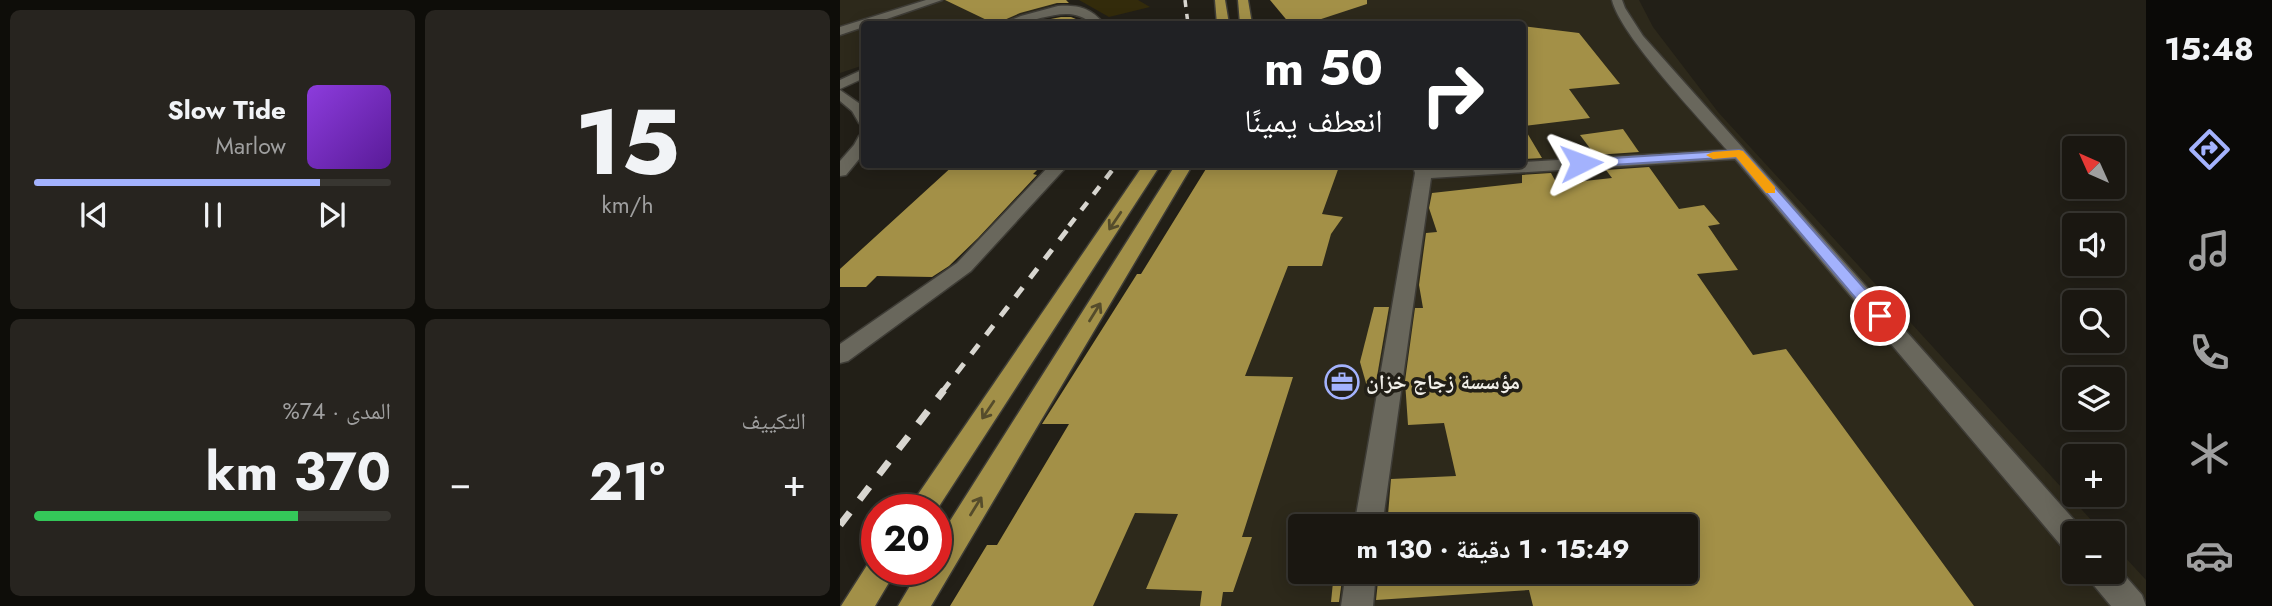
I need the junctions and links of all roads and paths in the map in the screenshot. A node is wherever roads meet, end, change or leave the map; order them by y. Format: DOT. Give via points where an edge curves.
graph roads {
  1 [pos="937,0"];
  2 [pos="1220,0"];
  3 [pos="1243,0"];
  4 [pos="1617,0"];
  5 [pos="871,21"];
  6 [pos="1019,21"];
  7 [pos="1095,21"];
  8 [pos="1223,21"];
  9 [pos="1246,21"];
  10 [pos="861,24"];
  11 [pos="840,31"];
  12 [pos="861,74"];
  13 [pos="840,85"];
  14 [pos="840,94"];
  15 [pos="861,114"];
  16 [pos="861,147"];
  17 [pos="1739,154"];
  18 [pos="1526,164"];
  19 [pos="1057,168"];
  20 [pos="1150,168"];
  21 [pos="1183,168"];
  22 [pos="1442,168"];
  23 [pos="1421,169"];
  24 [pos="840,171"];
  25 [pos="840,355"];
  26 [pos="932,494"];
  27 [pos="1370,514"];
  28 [pos="2062,526"];
  29 [pos="1360,584"];
  30 [pos="2112,584"];
  31 [pos="871,585"];
  32 [pos="857,606"];
  33 [pos="914,606"];
  34 [pos="1357,606"];
  35 [pos="2131,606"];
  1 -- 5 [label="street"];
  2 -- 8 [label="main road"];
  3 -- 9 [label="main road"];
  4 -- 17 [label="street" via="1639,38"];
  6 -- 7 [label="street" via="1075,10 1086,12"];
  10 -- 11 [label="street"];
  12 -- 13 [label="street"];
  14 -- 15 [label="street"];
  16 -- 24 [label="street"];
  17 -- 18 [label="street"];
  17 -- 28 [label="street"];
  19 -- 25 [label="street" via="964,267"];
  20 -- 26 [label="main road, one-way"];
  33 -- 21 [label="main road, one-way"];
  22 -- 23 [label="street"];
  23 -- 27 [label="street"];
  29 -- 34 [label="street"];
  30 -- 35 [label="street"];
  31 -- 32 [label="main road"];
}
